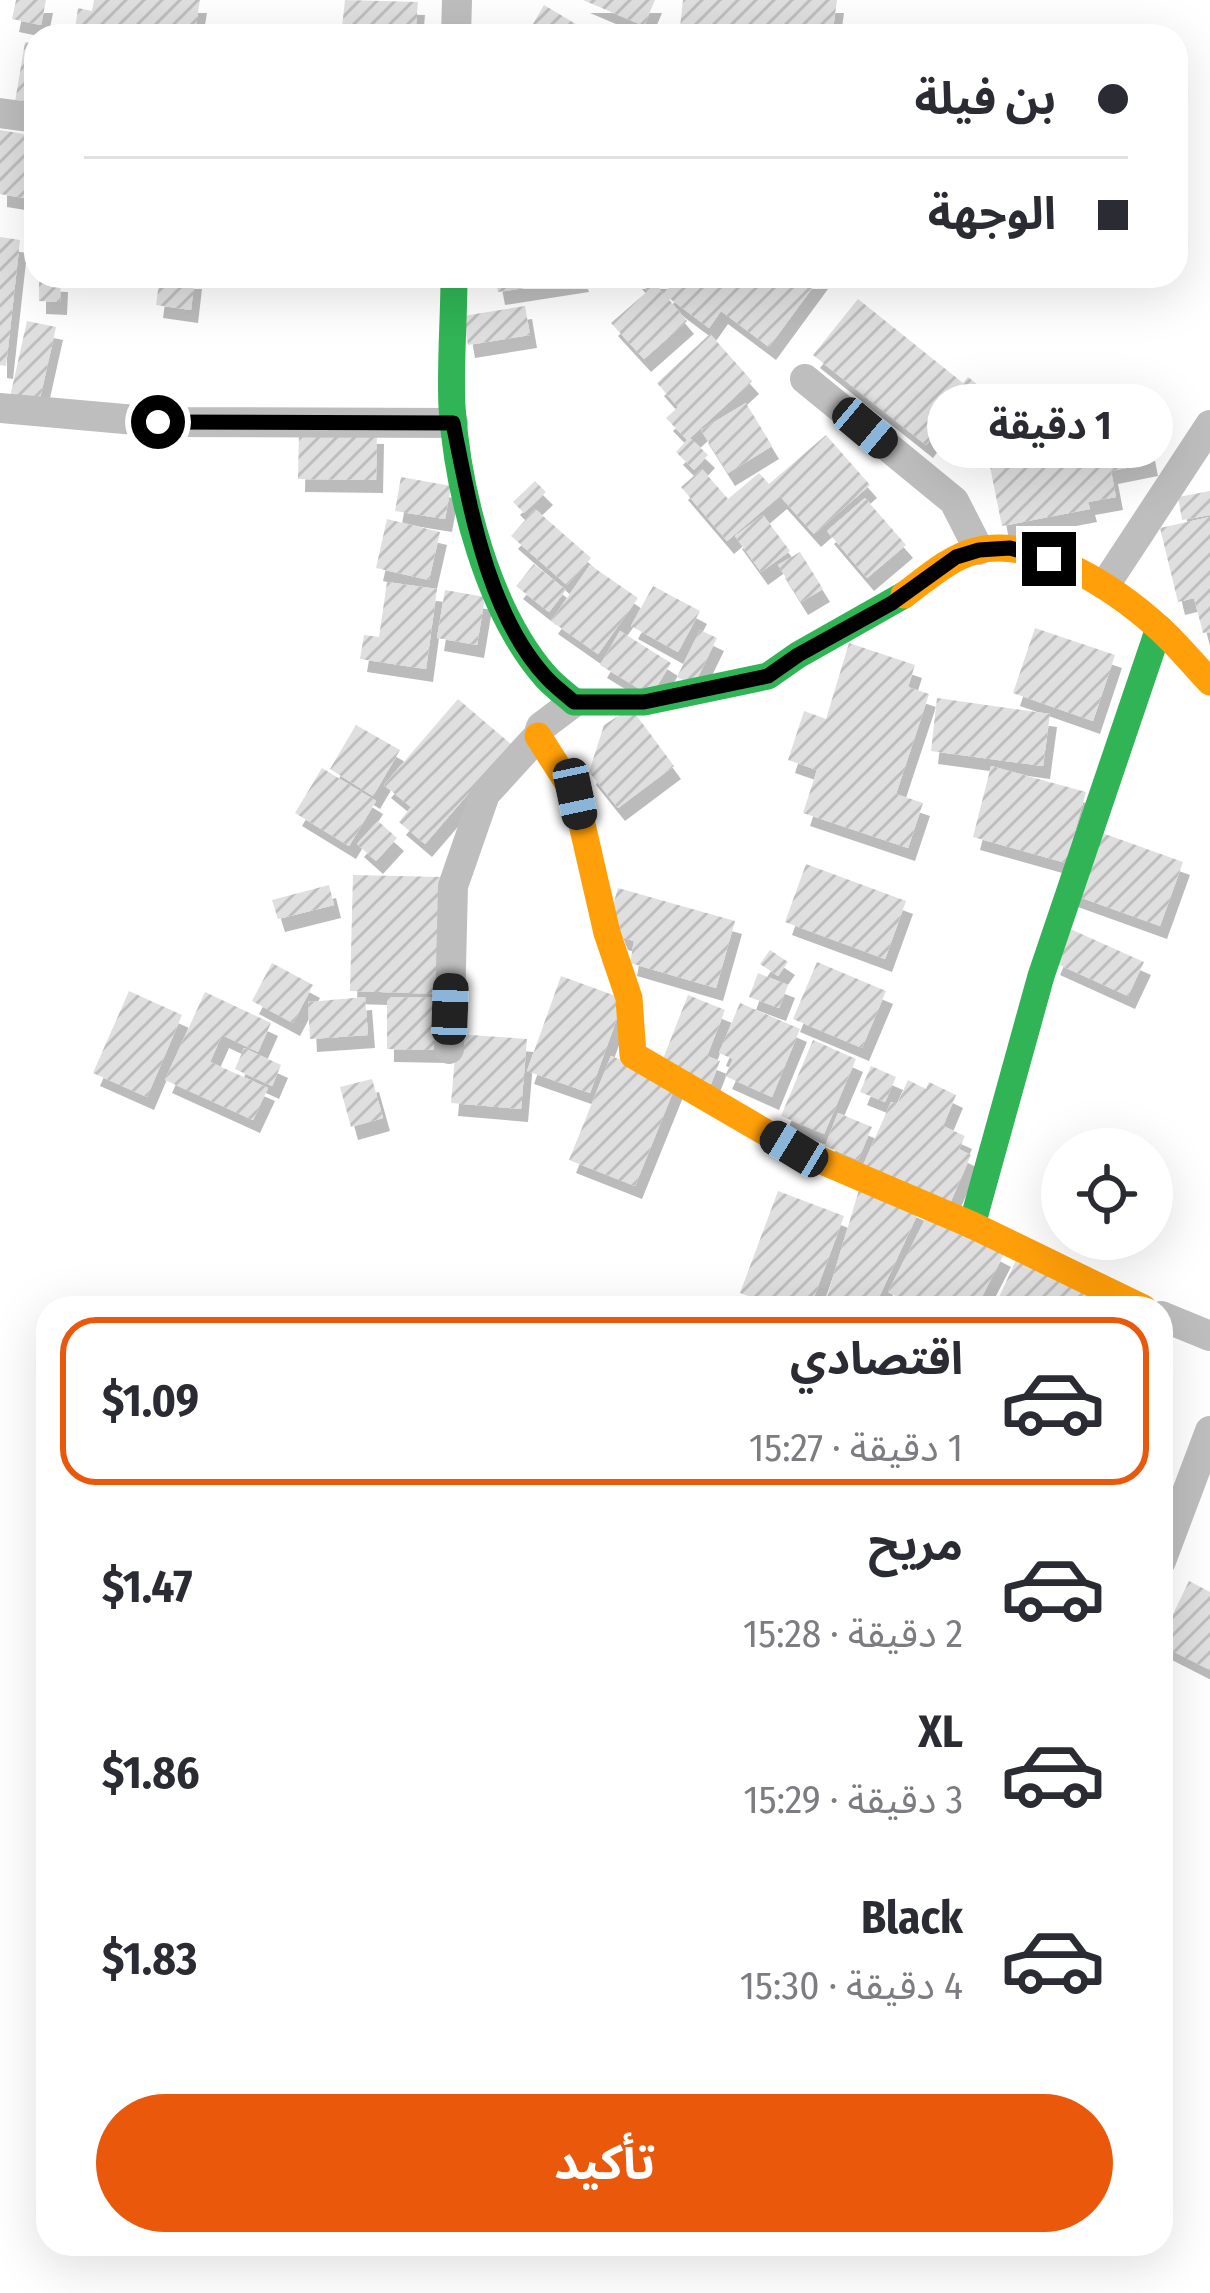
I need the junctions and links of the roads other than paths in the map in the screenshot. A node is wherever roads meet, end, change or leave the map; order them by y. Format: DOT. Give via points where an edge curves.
graph roads {
  1 [pos="454,288"];
  2 [pos="806,379"];
  3 [pos="0,408"];
  4 [pos="453,423"];
  5 [pos="1210,425"];
  6 [pos="979,550"];
  7 [pos="1105,585"];
  8 [pos="1159,628"];
  9 [pos="1210,682"];
  10 [pos="574,702"];
  11 [pos="538,736"];
  12 [pos="449,1049"];
  13 [pos="972,1225"];
  14 [pos="1118,1296"];
  15 [pos="1173,1321"];
  16 [pos="1210,1336"];
  17 [pos="1210,1430"];
  18 [pos="1173,1529"];
  1 -- 4 [label="street"];
  2 -- 6 [label="street" via="954,501"];
  3 -- 4 [label="street" via="158,422"];
  4 -- 10 [label="street" via="496,594 544,676"];
  5 -- 7 [label="street"];
  6 -- 7 [label="street" via="1030,553"];
  6 -- 10 [label="street" via="768,676 644,702"];
  7 -- 8 [label="street"];
  8 -- 9 [label="street"];
  8 -- 13 [label="street" via="1042,976"];
  10 -- 11 [label="street"];
  11 -- 12 [label="street" via="485,794 453,886"];
  11 -- 13 [label="street" via="575,794 629,998 633,1055 794,1149"];
  13 -- 14 [label="street"];
  15 -- 16 [label="street"];
  17 -- 18 [label="street"];
}
